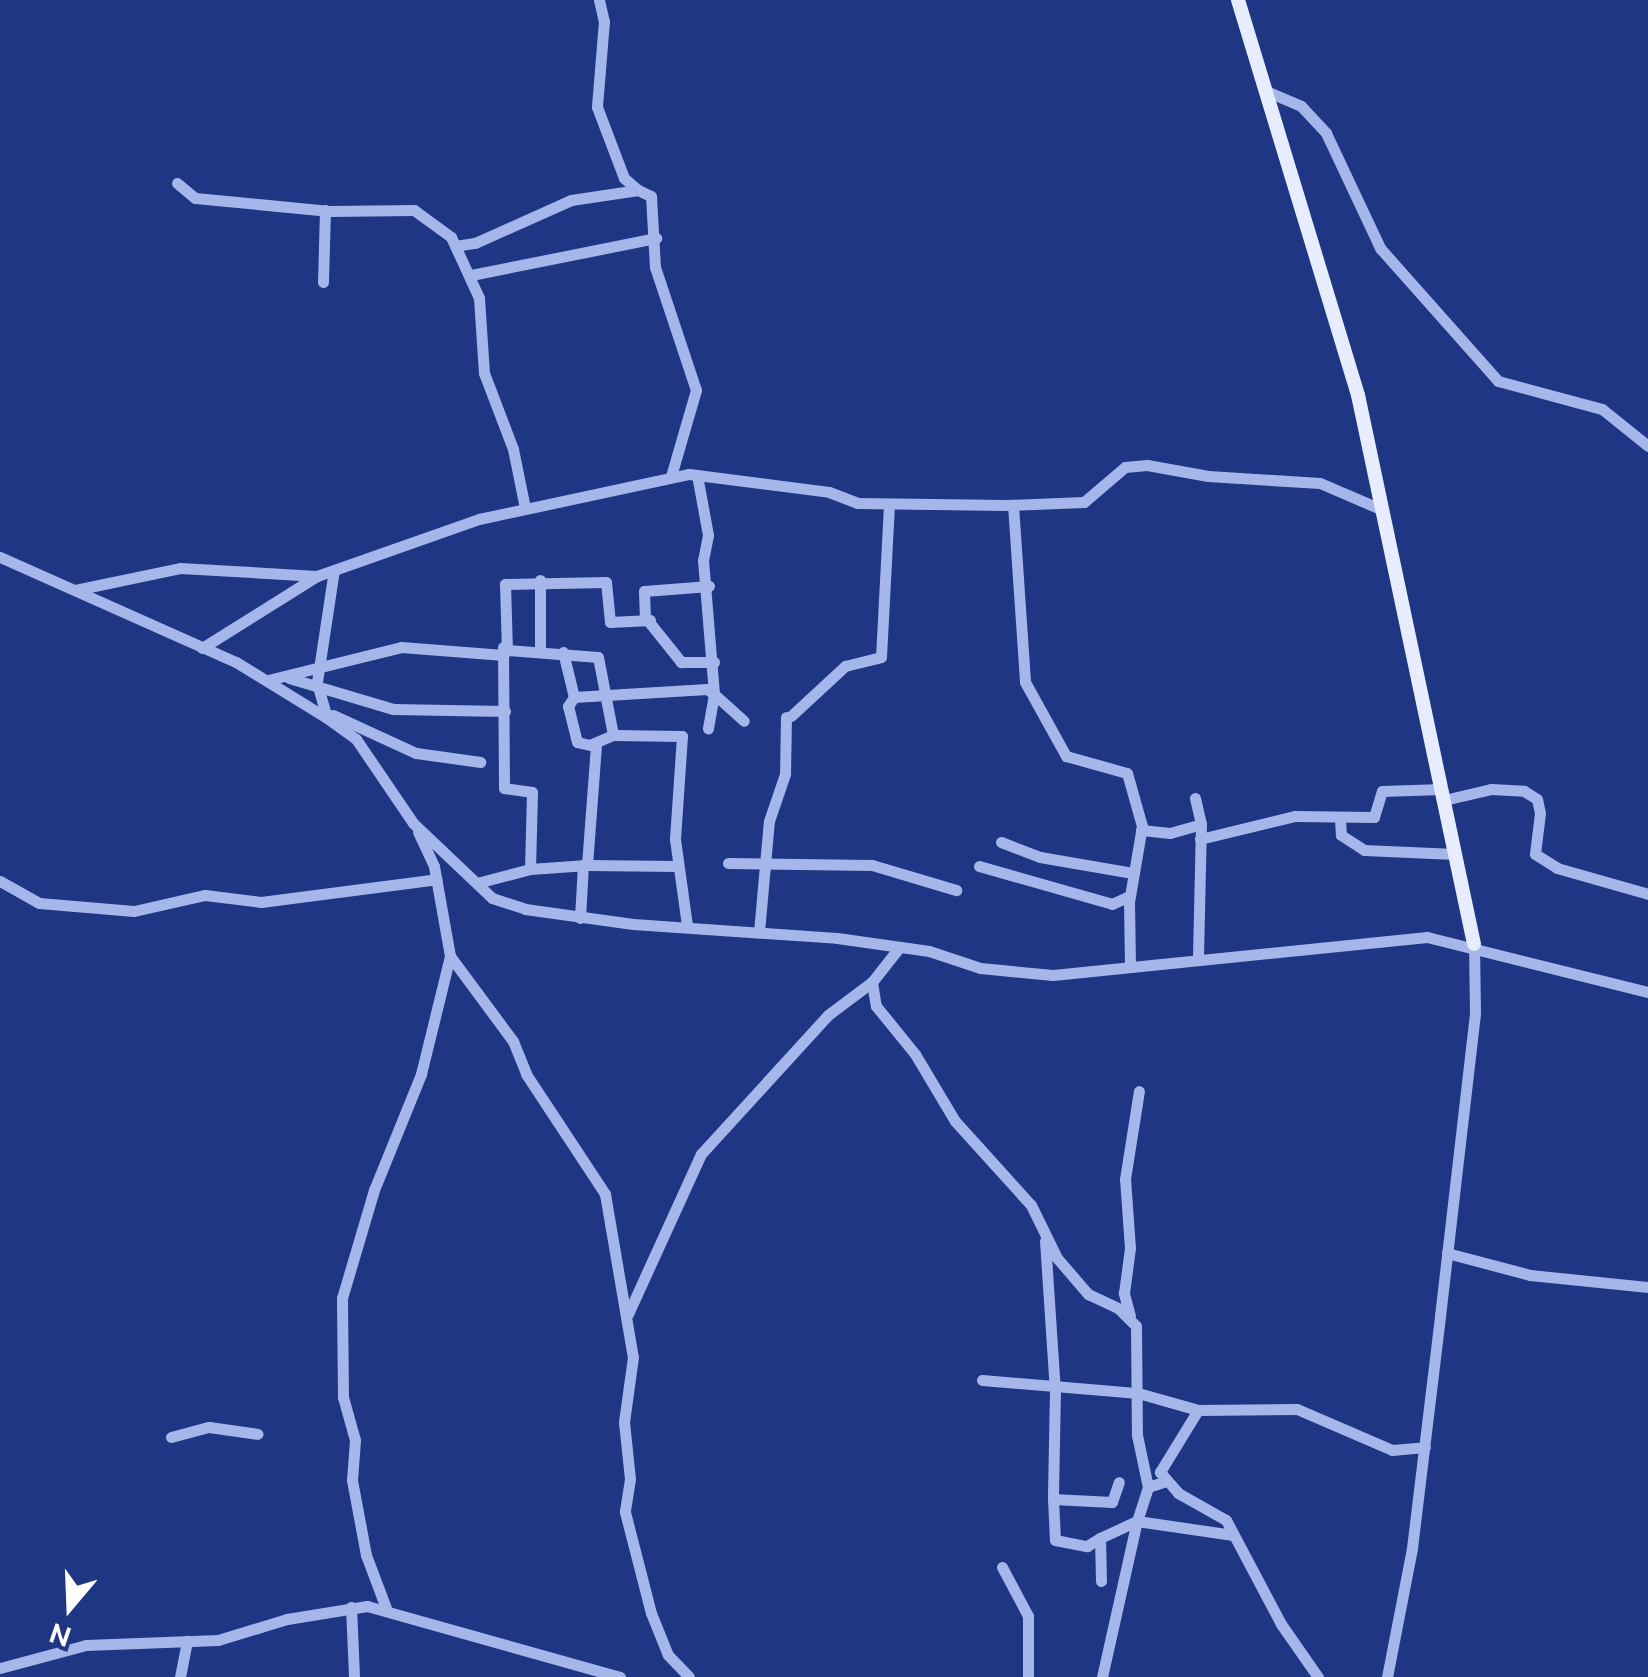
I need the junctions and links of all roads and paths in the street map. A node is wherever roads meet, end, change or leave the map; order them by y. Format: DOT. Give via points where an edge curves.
graph roads {
  1 [pos="600,0"];
  2 [pos="1238,0"];
  3 [pos="1266,91"];
  4 [pos="177,183"];
  5 [pos="638,190"];
  6 [pos="325,210"];
  7 [pos="656,238"];
  8 [pos="454,246"];
  9 [pos="471,275"];
  10 [pos="324,282"];
  11 [pos="1648,446"];
  12 [pos="697,475"];
  13 [pos="671,476"];
  14 [pos="889,504"];
  15 [pos="1013,505"];
  16 [pos="526,508"];
  17 [pos="1378,508"];
  18 [pos="0,558"];
  19 [pos="334,570"];
  20 [pos="317,576"];
  21 [pos="540,580"];
  22 [pos="709,586"];
  23 [pos="76,590"];
  24 [pos="650,620"];
  25 [pos="202,648"];
  26 [pos="503,651"];
  27 [pos="540,651"];
  28 [pos="562,652"];
  29 [pos="714,662"];
  30 [pos="318,671"];
  31 [pos="282,675"];
  32 [pos="268,680"];
  33 [pos="320,691"];
  34 [pos="714,694"];
  35 [pos="603,697"];
  36 [pos="574,698"];
  37 [pos="504,711"];
  38 [pos="326,714"];
  39 [pos="744,721"];
  40 [pos="708,728"];
  41 [pos="613,736"];
  42 [pos="596,744"];
  43 [pos="480,762"];
  44 [pos="1443,795"];
  45 [pos="1195,798"];
  46 [pos="1340,818"];
  47 [pos="413,822"];
  48 [pos="1201,824"];
  49 [pos="1141,830"];
  50 [pos="1200,840"];
  51 [pos="1001,842"];
  52 [pos="1455,854"];
  53 [pos="728,863"];
  54 [pos="585,865"];
  55 [pos="677,866"];
  56 [pos="764,866"];
  57 [pos="979,866"];
  58 [pos="530,869"];
  59 [pos="1133,873"];
  60 [pos="437,880"];
  61 [pos="0,881"];
  62 [pos="476,883"];
  63 [pos="956,890"];
  64 [pos="1648,894"];
  65 [pos="1130,896"];
  66 [pos="580,918"];
  67 [pos="687,926"];
  68 [pos="760,932"];
  69 [pos="1474,944"];
  70 [pos="898,949"];
  71 [pos="450,956"];
  72 [pos="1198,957"];
  73 [pos="1130,965"];
  74 [pos="872,982"];
  75 [pos="1648,992"];
  76 [pos="1138,1092"];
  77 [pos="1044,1236"];
  78 [pos="1447,1254"];
  79 [pos="1648,1287"];
  80 [pos="1130,1316"];
  81 [pos="626,1318"];
  82 [pos="982,1380"];
  83 [pos="1055,1390"];
  84 [pos="1138,1392"];
  85 [pos="1198,1410"];
  86 [pos="258,1434"];
  87 [pos="171,1437"];
  88 [pos="1424,1447"];
  89 [pos="1167,1481"];
  90 [pos="1119,1482"];
  91 [pos="1148,1487"];
  92 [pos="1053,1499"];
  93 [pos="1137,1521"];
  94 [pos="1233,1535"];
  95 [pos="1100,1538"];
  96 [pos="1002,1567"];
  97 [pos="1100,1581"];
  98 [pos="351,1607"];
  99 [pos="386,1608"];
  100 [pos="187,1641"];
  101 [pos="30,1659"];
  102 [pos="0,1668"];
  103 [pos="29,1677"];
  104 [pos="180,1677"];
  105 [pos="354,1677"];
  106 [pos="620,1677"];
  107 [pos="689,1677"];
  108 [pos="1028,1677"];
  109 [pos="1102,1677"];
  110 [pos="1318,1677"];
  111 [pos="1387,1677"];
  1 -- 5 [label="street" via="596,106 624,178"];
  2 -- 3 [label="main road"];
  3 -- 11 [label="street" via="1301,106 1326,133 1380,248 1498,381 1602,409"];
  3 -- 17 [label="main road" via="1358,395"];
  4 -- 6 [label="street" via="195,198"];
  5 -- 7 [label="street" via="651,196"];
  5 -- 8 [label="street" via="572,200 476,243"];
  6 -- 8 [label="street" via="414,210"];
  6 -- 10 [label="street"];
  7 -- 9 [label="street"];
  7 -- 13 [label="street" via="655,267 696,390"];
  8 -- 9 [label="street"];
  9 -- 16 [label="street" via="484,319 484,373"];
  12 -- 13 [label="street"];
  12 -- 14 [label="street"];
  12 -- 22 [label="street"];
  13 -- 16 [label="street"];
  14 -- 15 [label="street"];
  14 -- 56 [label="street" via="882,656 844,666 788,717 785,774"];
  15 -- 17 [label="street" via="1084,502 1125,466 1147,465 1320,483"];
  15 -- 49 [label="street" via="1025,682 1066,756 1127,773"];
  16 -- 19 [label="street"];
  17 -- 44 [label="main road"];
  18 -- 23 [label="street"];
  19 -- 20 [label="street"];
  19 -- 30 [label="street"];
  20 -- 23 [label="street" via="180,568"];
  20 -- 25 [label="street"];
  21 -- 24 [label="street" via="606,582 610,622"];
  21 -- 26 [label="street" via="505,584"];
  21 -- 27 [label="street"];
  22 -- 24 [label="street" via="644,591"];
  22 -- 29 [label="street"];
  23 -- 25 [label="street"];
  24 -- 29 [label="street" via="681,662"];
  25 -- 32 [label="street"];
  26 -- 27 [label="street"];
  26 -- 30 [label="street" via="401,647"];
  26 -- 37 [label="street"];
  27 -- 28 [label="street"];
  28 -- 35 [label="street" via="598,657"];
  28 -- 36 [label="street"];
  29 -- 34 [label="street"];
  30 -- 31 [label="street"];
  30 -- 33 [label="street"];
  31 -- 32 [label="street"];
  31 -- 33 [label="street"];
  32 -- 38 [label="street"];
  33 -- 37 [label="street" via="393,710"];
  33 -- 38 [label="street"];
  34 -- 35 [label="street" via="707,688"];
  34 -- 39 [label="street"];
  34 -- 40 [label="street"];
  35 -- 36 [label="street"];
  35 -- 41 [label="street" via="609,700"];
  36 -- 42 [label="street" via="568,706 573,738"];
  37 -- 58 [label="street" via="504,788 532,792 535,802"];
  38 -- 43 [label="street" via="416,753"];
  38 -- 47 [label="street" via="356,740"];
  41 -- 42 [label="street"];
  41 -- 55 [label="street" via="682,736"];
  42 -- 54 [label="street"];
  44 -- 46 [label="street" via="1382,791 1374,817"];
  44 -- 52 [label="main road"];
  44 -- 64 [label="street" via="1524,791 1537,800 1540,813 1535,854 1556,868"];
  45 -- 48 [label="street"];
  46 -- 50 [label="street" via="1295,816"];
  46 -- 52 [label="street" via="1341,835 1364,850"];
  47 -- 60 [label="street"];
  47 -- 62 [label="street"];
  48 -- 49 [label="street" via="1170,833"];
  48 -- 50 [label="street"];
  49 -- 59 [label="street"];
  50 -- 72 [label="street"];
  51 -- 59 [label="street" via="1040,858"];
  52 -- 69 [label="main road"];
  53 -- 56 [label="street"];
  54 -- 55 [label="street"];
  54 -- 58 [label="street"];
  54 -- 66 [label="street"];
  55 -- 67 [label="street"];
  56 -- 63 [label="street" via="872,865"];
  56 -- 68 [label="street"];
  57 -- 65 [label="street" via="1112,904"];
  58 -- 62 [label="street"];
  59 -- 65 [label="street"];
  60 -- 61 [label="street" via="261,902 205,895 134,910 39,904"];
  60 -- 71 [label="street"];
  62 -- 66 [label="street" via="492,898"];
  65 -- 73 [label="street"];
  66 -- 67 [label="street"];
  67 -- 68 [label="street"];
  68 -- 70 [label="street"];
  69 -- 72 [label="street" via="1380,938 1269,956"];
  69 -- 75 [label="street"];
  69 -- 78 [label="street" via="1476,1014"];
  70 -- 73 [label="street" via="1052,975"];
  70 -- 74 [label="street"];
  71 -- 81 [label="street" via="514,1041 526,1074 591,1165 605,1194"];
  71 -- 99 [label="street" via="421,1074 374,1190 342,1298 343,1397 355,1440 352,1480 366,1555"];
  72 -- 73 [label="street"];
  74 -- 77 [label="street" via="882,1016 915,1054 955,1122 1031,1205"];
  74 -- 81 [label="street" via="828,1015 701,1154"];
  76 -- 80 [label="street" via="1126,1179 1130,1248 1124,1292"];
  77 -- 80 [label="street" via="1088,1294"];
  77 -- 83 [label="street"];
  78 -- 79 [label="street" via="1530,1275"];
  78 -- 88 [label="street"];
  80 -- 84 [label="street" via="1139,1350"];
  81 -- 107 [label="street" via="633,1357 624,1422 630,1479 625,1512 651,1614 668,1655"];
  82 -- 83 [label="street" via="1013,1379"];
  83 -- 84 [label="street"];
  83 -- 92 [label="street"];
  84 -- 85 [label="street"];
  84 -- 91 [label="street" via="1137,1435"];
  85 -- 88 [label="street" via="1298,1409 1392,1450"];
  85 -- 89 [label="street" via="1162,1461"];
  86 -- 87 [label="street" via="209,1428"];
  88 -- 111 [label="street"];
  89 -- 91 [label="street"];
  89 -- 94 [label="street" via="1226,1520"];
  90 -- 92 [label="street" via="1112,1502"];
  91 -- 93 [label="street"];
  92 -- 95 [label="street" via="1055,1540 1087,1546"];
  93 -- 94 [label="street"];
  93 -- 95 [label="street"];
  93 -- 109 [label="street"];
  94 -- 110 [label="street"];
  95 -- 97 [label="street"];
  96 -- 108 [label="street" via="1028,1616"];
  98 -- 99 [label="street"];
  98 -- 100 [label="street" via="218,1640"];
  98 -- 105 [label="street"];
  99 -- 106 [label="street"];
  100 -- 101 [label="street" via="86,1645"];
  100 -- 104 [label="street"];
  101 -- 102 [label="street"];
  101 -- 103 [label="street"];
}
